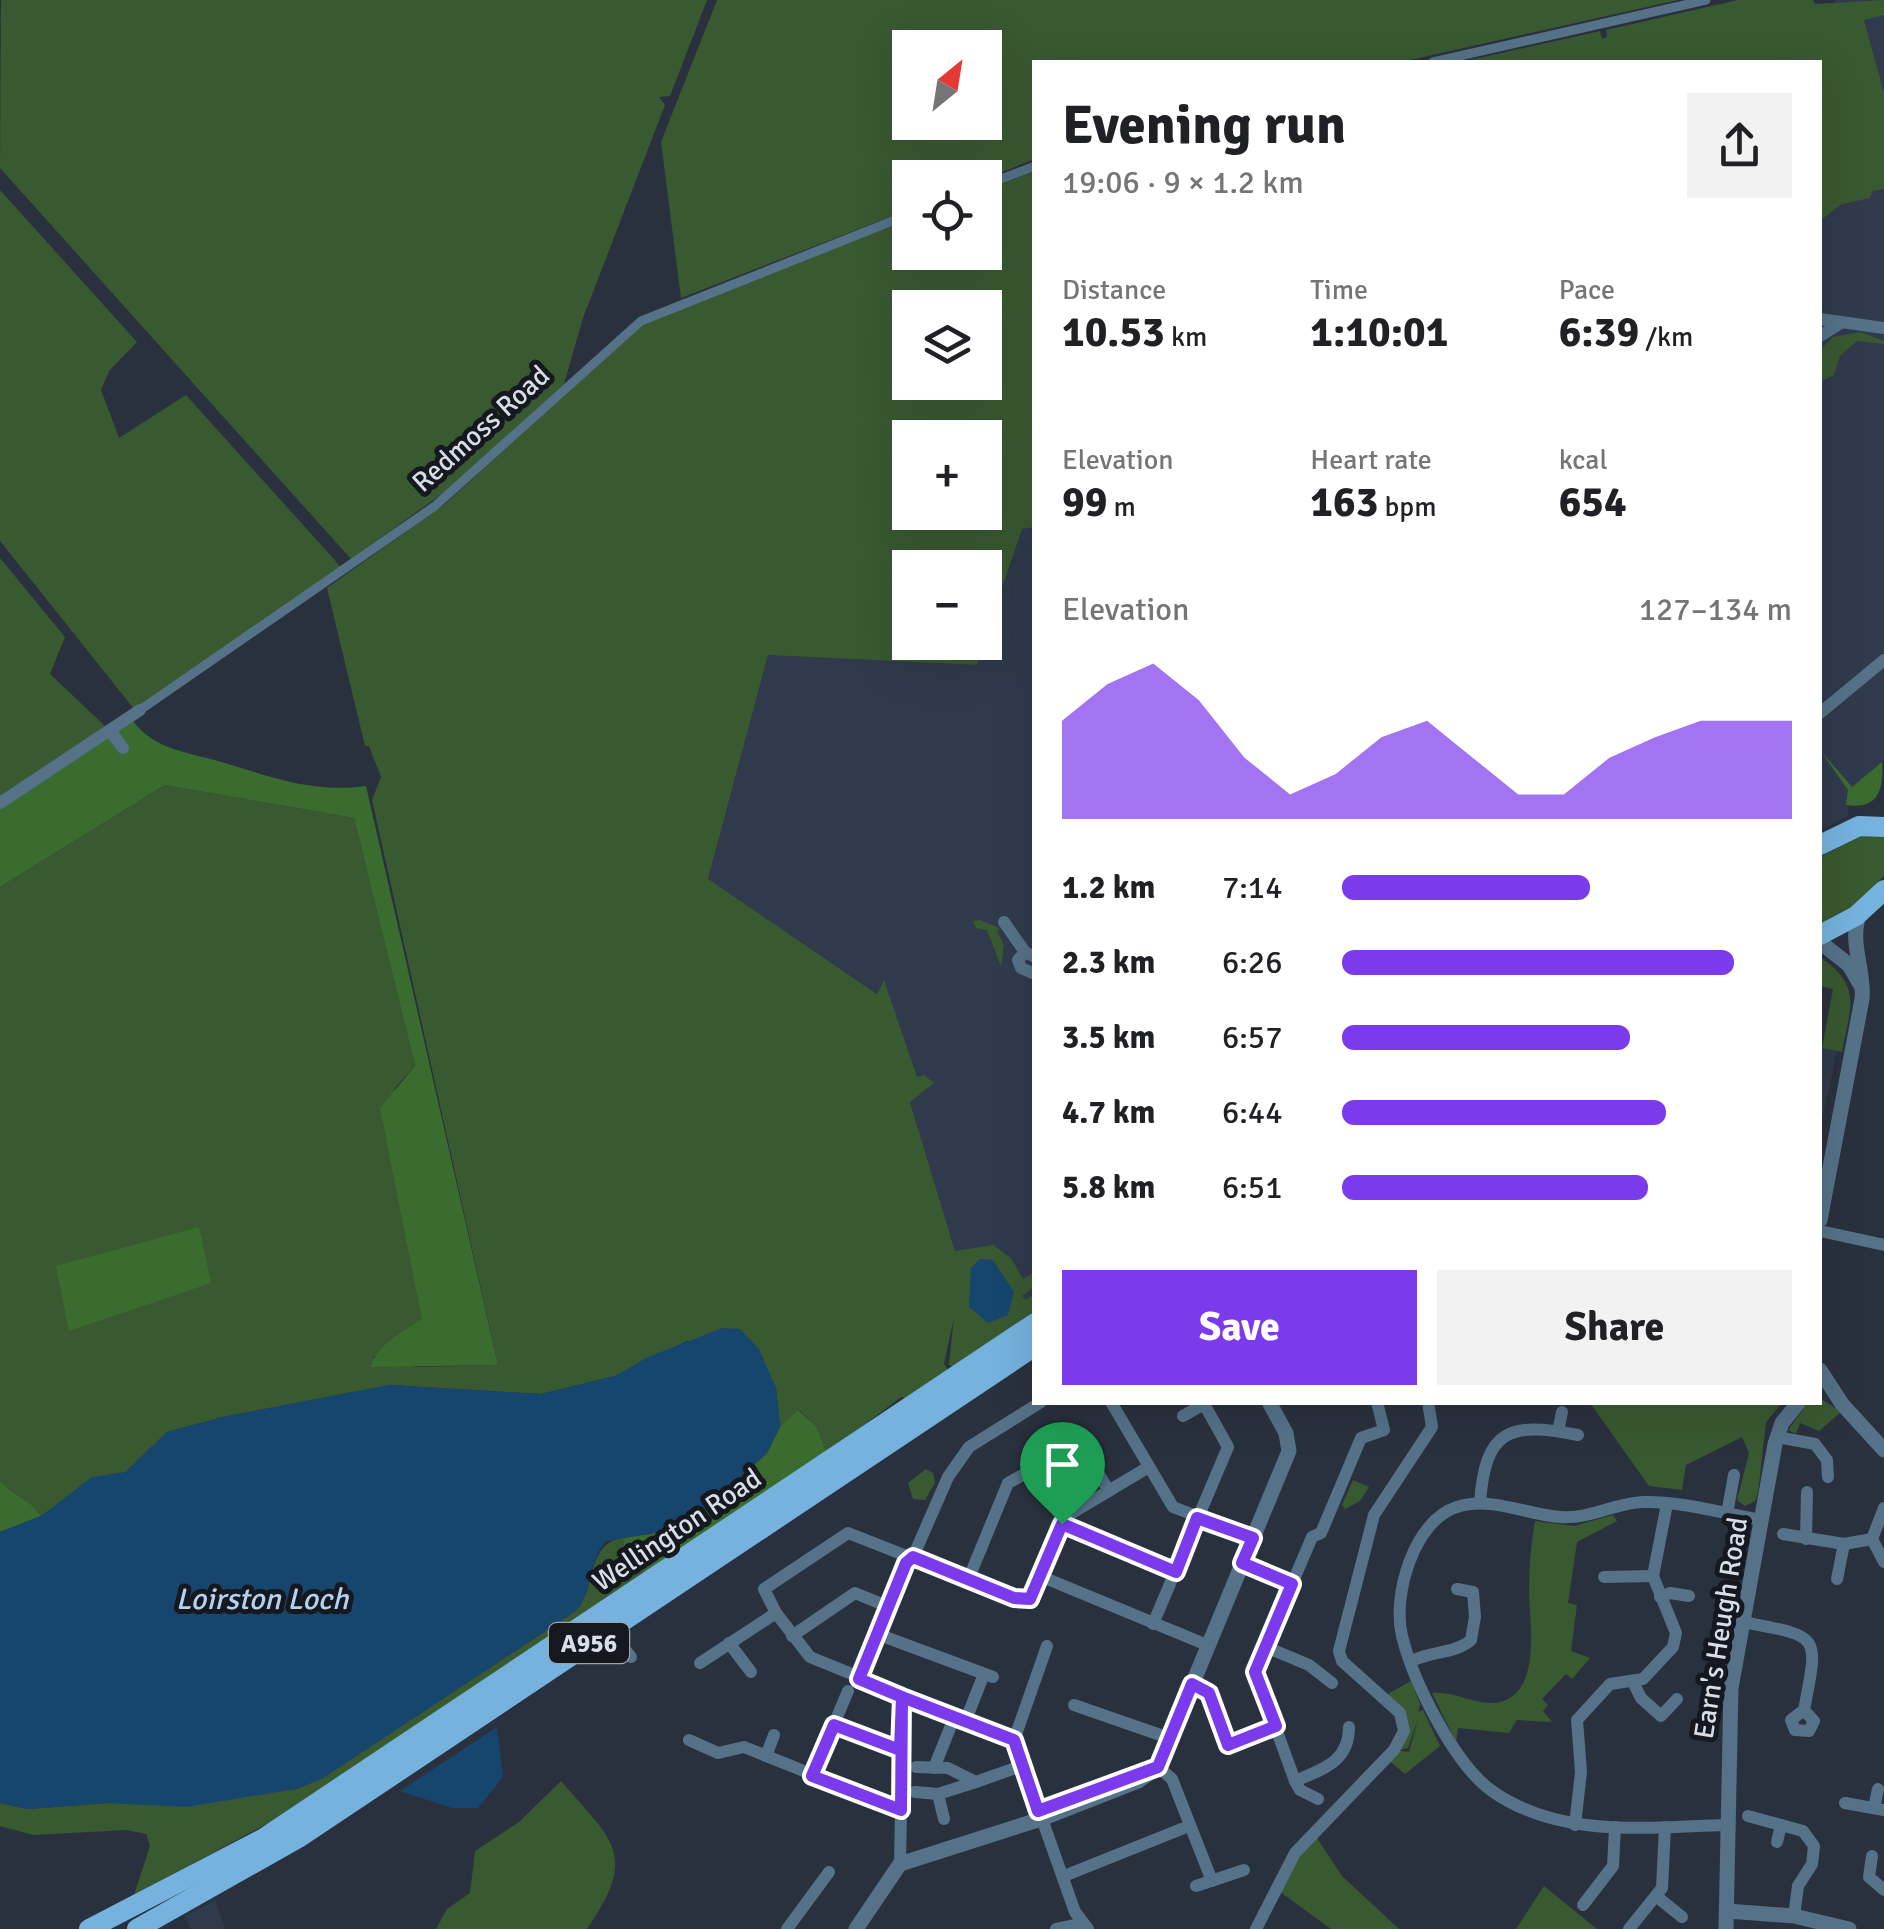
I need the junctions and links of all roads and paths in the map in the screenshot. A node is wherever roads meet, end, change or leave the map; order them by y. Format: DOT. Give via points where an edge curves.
graph roads {
  1 [pos="1706,0"];
  2 [pos="1442,60"];
  3 [pos="1032,167"];
  4 [pos="1002,179"];
  5 [pos="892,221"];
  6 [pos="1822,320"];
  7 [pos="1844,322"];
  8 [pos="1884,328"];
  9 [pos="1822,335"];
  10 [pos="1884,660"];
  11 [pos="140,710"];
  12 [pos="1822,711"];
  13 [pos="110,730"];
  14 [pos="122,748"];
  15 [pos="0,803"];
  16 [pos="1884,813"];
  17 [pos="1860,826"];
  18 [pos="1884,827"];
  19 [pos="1822,844"];
  20 [pos="1884,890"];
  21 [pos="1870,910"];
  22 [pos="1004,922"];
  23 [pos="1822,938"];
  24 [pos="1822,941"];
  25 [pos="1032,964"];
  26 [pos="1862,992"];
  27 [pos="1822,1209"];
  28 [pos="1822,1231"];
  29 [pos="1884,1245"];
  30 [pos="1032,1324"];
  31 [pos="1032,1348"];
  32 [pos="1822,1380"];
  33 [pos="1036,1405"];
  34 [pos="1112,1405"];
  35 [pos="1200,1405"];
  36 [pos="1204,1405"];
  37 [pos="1271,1405"];
  38 [pos="1378,1405"];
  39 [pos="1797,1405"];
  40 [pos="1429,1406"];
  41 [pos="1562,1412"];
  42 [pos="1183,1416"];
  43 [pos="1558,1431"];
  44 [pos="1578,1435"];
  45 [pos="1777,1437"];
  46 [pos="1884,1450"];
  47 [pos="1147,1468"];
  48 [pos="1734,1475"];
  49 [pos="1828,1477"];
  50 [pos="1109,1492"];
  51 [pos="1808,1492"];
  52 [pos="1480,1503"];
  53 [pos="1667,1504"];
  54 [pos="1884,1508"];
  55 [pos="1726,1514"];
  56 [pos="1197,1518"];
  57 [pos="1762,1520"];
  58 [pos="1062,1524"];
  59 [pos="1784,1534"];
  60 [pos="1253,1538"];
  61 [pos="1806,1538"];
  62 [pos="1872,1539"];
  63 [pos="1844,1544"];
  64 [pos="913,1557"];
  65 [pos="1623,1559"];
  66 [pos="1884,1562"];
  67 [pos="1242,1563"];
  68 [pos="1176,1572"];
  69 [pos="1040,1576"];
  70 [pos="1624,1576"];
  71 [pos="1654,1576"];
  72 [pos="1604,1577"];
  73 [pos="1837,1578"];
  74 [pos="968,1580"];
  75 [pos="1292,1584"];
  76 [pos="1457,1590"];
  77 [pos="1689,1596"];
  78 [pos="1660,1597"];
  79 [pos="889,1607"];
  80 [pos="776,1613"];
  81 [pos="1743,1622"];
  82 [pos="1152,1624"];
  83 [pos="608,1630"];
  84 [pos="878,1634"];
  85 [pos="792,1636"];
  86 [pos="729,1643"];
  87 [pos="1047,1646"];
  88 [pos="1206,1646"];
  89 [pos="1266,1647"];
  90 [pos="631,1657"];
  91 [pos="1412,1661"];
  92 [pos="700,1663"];
  93 [pos="751,1672"];
  94 [pos="859,1679"];
  95 [pos="1332,1682"];
  96 [pos="1633,1682"];
  97 [pos="1192,1684"];
  98 [pos="848,1690"];
  99 [pos="902,1697"];
  100 [pos="1677,1698"];
  101 [pos="1074,1704"];
  102 [pos="1804,1710"];
  103 [pos="960,1720"];
  104 [pos="834,1725"];
  105 [pos="1276,1726"];
  106 [pos="1349,1727"];
  107 [pos="774,1736"];
  108 [pos="1169,1738"];
  109 [pos="688,1740"];
  110 [pos="1014,1740"];
  111 [pos="900,1750"];
  112 [pos="766,1756"];
  113 [pos="1021,1766"];
  114 [pos="916,1767"];
  115 [pos="934,1768"];
  116 [pos="1154,1770"];
  117 [pos="812,1776"];
  118 [pos="1295,1781"];
  119 [pos="976,1782"];
  120 [pos="1878,1789"];
  121 [pos="914,1792"];
  122 [pos="938,1794"];
  123 [pos="1318,1799"];
  124 [pos="1845,1802"];
  125 [pos="1879,1809"];
  126 [pos="901,1810"];
  127 [pos="1040,1815"];
  128 [pos="1748,1816"];
  129 [pos="944,1819"];
  130 [pos="1575,1825"];
  131 [pos="1189,1826"];
  132 [pos="1727,1826"];
  133 [pos="1781,1826"];
  134 [pos="1615,1827"];
  135 [pos="1665,1827"];
  136 [pos="1777,1842"];
  137 [pos="1872,1856"];
  138 [pos="900,1864"];
  139 [pos="1244,1870"];
  140 [pos="829,1872"];
  141 [pos="1064,1876"];
  142 [pos="802,1880"];
  143 [pos="1212,1882"];
  144 [pos="1196,1886"];
  145 [pos="817,1889"];
  146 [pos="1884,1890"];
  147 [pos="1656,1896"];
  148 [pos="1584,1905"];
  149 [pos="1727,1911"];
  150 [pos="1794,1916"];
  151 [pos="1682,1917"];
  152 [pos="1085,1926"];
  153 [pos="89,1929"];
  154 [pos="137,1929"];
  155 [pos="786,1929"];
  156 [pos="856,1929"];
  157 [pos="1056,1929"];
  158 [pos="1256,1929"];
  159 [pos="1629,1929"];
  160 [pos="1726,1929"];
  161 [pos="1848,1929"];
  1 -- 2 [label="street"];
  3 -- 4 [label="street"];
  5 -- 11 [label="street, Redmoss Road" via="641,321 435,506"];
  6 -- 7 [label="street"];
  7 -- 8 [label="street"];
  7 -- 9 [label="street"];
  10 -- 12 [label="street"];
  11 -- 13 [label="street, Redmoss Road"];
  13 -- 14 [label="street"];
  13 -- 15 [label="street, Redmoss Road"];
  16 -- 17 [label="main road"];
  17 -- 18 [label="main road"];
  17 -- 19 [label="main road"];
  20 -- 21 [label="main road"];
  21 -- 23 [label="main road"];
  21 -- 26 [label="street" via="1854,934"];
  22 -- 25 [label="street"];
  24 -- 26 [label="street" via="1852,969"];
  26 -- 27 [label="street"];
  28 -- 29 [label="street"];
  30 -- 153 [label="main road, Wellington Road / A956" via="264,1838"];
  31 -- 83 [label="main road, Wellington Road / A956"];
  32 -- 46 [label="street"];
  33 -- 64 [label="street" via="969,1447 948,1477"];
  34 -- 47 [label="street"];
  35 -- 42 [label="street"];
  36 -- 56 [label="street" via="1228,1447"];
  37 -- 60 [label="street" via="1288,1451"];
  38 -- 75 [label="street" via="1384,1430 1362,1438"];
  39 -- 45 [label="street, Earn's Heugh Road"];
  40 -- 158 [label="street" via="1432,1427 1422,1448 1374,1515 1339,1651 1400,1713 1404,1731 1394,1750 1294,1853"];
  41 -- 43 [label="street"];
  43 -- 44 [label="street"];
  43 -- 52 [label="street" via="1534,1426 1494,1444 1482,1466"];
  45 -- 49 [label="street" via="1816,1444"];
  45 -- 57 [label="street, Earn's Heugh Road"];
  47 -- 50 [label="street"];
  47 -- 56 [label="street" via="1173,1507"];
  48 -- 55 [label="street"];
  50 -- 58 [label="street"];
  50 -- 74 [label="street" via="1080,1444 1008,1483"];
  51 -- 61 [label="street"];
  52 -- 53 [label="street" via="1560,1518 1640,1502"];
  52 -- 91 [label="street" via="1433,1520 1414,1548 1400,1612"];
  53 -- 55 [label="street"];
  53 -- 71 [label="street"];
  54 -- 62 [label="street"];
  55 -- 57 [label="street"];
  56 -- 60 [label="street"];
  56 -- 68 [label="street"];
  57 -- 81 [label="street, Earn's Heugh Road"];
  58 -- 68 [label="street"];
  58 -- 69 [label="street"];
  59 -- 61 [label="street"];
  60 -- 67 [label="street"];
  61 -- 63 [label="street"];
  62 -- 63 [label="street"];
  62 -- 66 [label="street"];
  63 -- 73 [label="street"];
  64 -- 74 [label="street"];
  64 -- 79 [label="street"];
  64 -- 80 [label="street" via="848,1533 764,1589"];
  65 -- 70 [label="street"];
  67 -- 75 [label="street"];
  67 -- 88 [label="street"];
  68 -- 82 [label="street"];
  69 -- 74 [label="street" via="1030,1599 1022,1601"];
  69 -- 82 [label="street"];
  70 -- 71 [label="street"];
  70 -- 72 [label="street"];
  71 -- 78 [label="street"];
  75 -- 89 [label="street"];
  76 -- 91 [label="street" via="1480,1591 1471,1640"];
  77 -- 78 [label="street"];
  78 -- 96 [label="street" via="1676,1633 1674,1647"];
  79 -- 84 [label="street"];
  79 -- 85 [label="street" via="855,1593"];
  80 -- 85 [label="street"];
  80 -- 86 [label="street"];
  81 -- 102 [label="street" via="1797,1632 1811,1643"];
  81 -- 132 [label="street, Earn's Heugh Road" via="1728,1720"];
  82 -- 88 [label="street"];
  83 -- 90 [label="street"];
  83 -- 154 [label="main road, Wellington Road / A956" via="300,1836"];
  84 -- 94 [label="street"];
  84 -- 103 [label="street" via="989,1676"];
  85 -- 94 [label="street" via="810,1657"];
  86 -- 92 [label="street"];
  86 -- 93 [label="street"];
  87 -- 110 [label="street"];
  88 -- 97 [label="street"];
  89 -- 95 [label="street" via="1309,1664"];
  89 -- 105 [label="street" via="1255,1672"];
  91 -- 130 [label="street" via="1459,1759 1491,1790"];
  94 -- 99 [label="street"];
  96 -- 100 [label="street" via="1661,1716"];
  96 -- 130 [label="street" via="1610,1684 1577,1720 1581,1790"];
  97 -- 105 [label="street" via="1209,1693 1228,1745"];
  97 -- 108 [label="street"];
  98 -- 104 [label="street"];
  99 -- 103 [label="street"];
  99 -- 111 [label="street"];
  101 -- 108 [label="street"];
  103 -- 110 [label="street"];
  103 -- 115 [label="street"];
  104 -- 111 [label="street"];
  104 -- 117 [label="street"];
  105 -- 118 [label="street"];
  106 -- 118 [label="street" via="1340,1758"];
  107 -- 112 [label="street"];
  108 -- 116 [label="street"];
  109 -- 112 [label="street" via="718,1753 744,1747"];
  110 -- 113 [label="street"];
  111 -- 126 [label="street"];
  112 -- 117 [label="street"];
  113 -- 119 [label="street"];
  113 -- 127 [label="street"];
  114 -- 115 [label="street"];
  115 -- 119 [label="street"];
  116 -- 127 [label="street" via="1135,1772"];
  116 -- 131 [label="street" via="1172,1779"];
  117 -- 126 [label="street"];
  118 -- 123 [label="street"];
  119 -- 122 [label="street"];
  120 -- 125 [label="street"];
  121 -- 122 [label="street"];
  122 -- 129 [label="street"];
  124 -- 125 [label="street"];
  126 -- 138 [label="street"];
  127 -- 138 [label="street" via="998,1824"];
  127 -- 141 [label="street"];
  128 -- 133 [label="street"];
  130 -- 134 [label="street"];
  131 -- 141 [label="street"];
  131 -- 143 [label="street"];
  132 -- 135 [label="street"];
  132 -- 149 [label="street, Earn's Heugh Road"];
  133 -- 136 [label="street"];
  133 -- 150 [label="street" via="1803,1831 1814,1846"];
  134 -- 135 [label="street"];
  134 -- 148 [label="street" via="1613,1866"];
  135 -- 147 [label="street" via="1664,1876"];
  137 -- 146 [label="street" via="1869,1878"];
  138 -- 156 [label="street"];
  139 -- 143 [label="street"];
  140 -- 145 [label="street"];
  141 -- 152 [label="street"];
  142 -- 145 [label="street"];
  143 -- 144 [label="street"];
  145 -- 155 [label="street"];
  147 -- 151 [label="street"];
  147 -- 159 [label="street"];
  149 -- 150 [label="street"];
  149 -- 160 [label="street, Earn's Heugh Road"];
  150 -- 161 [label="street"];
  152 -- 157 [label="street"];
}
